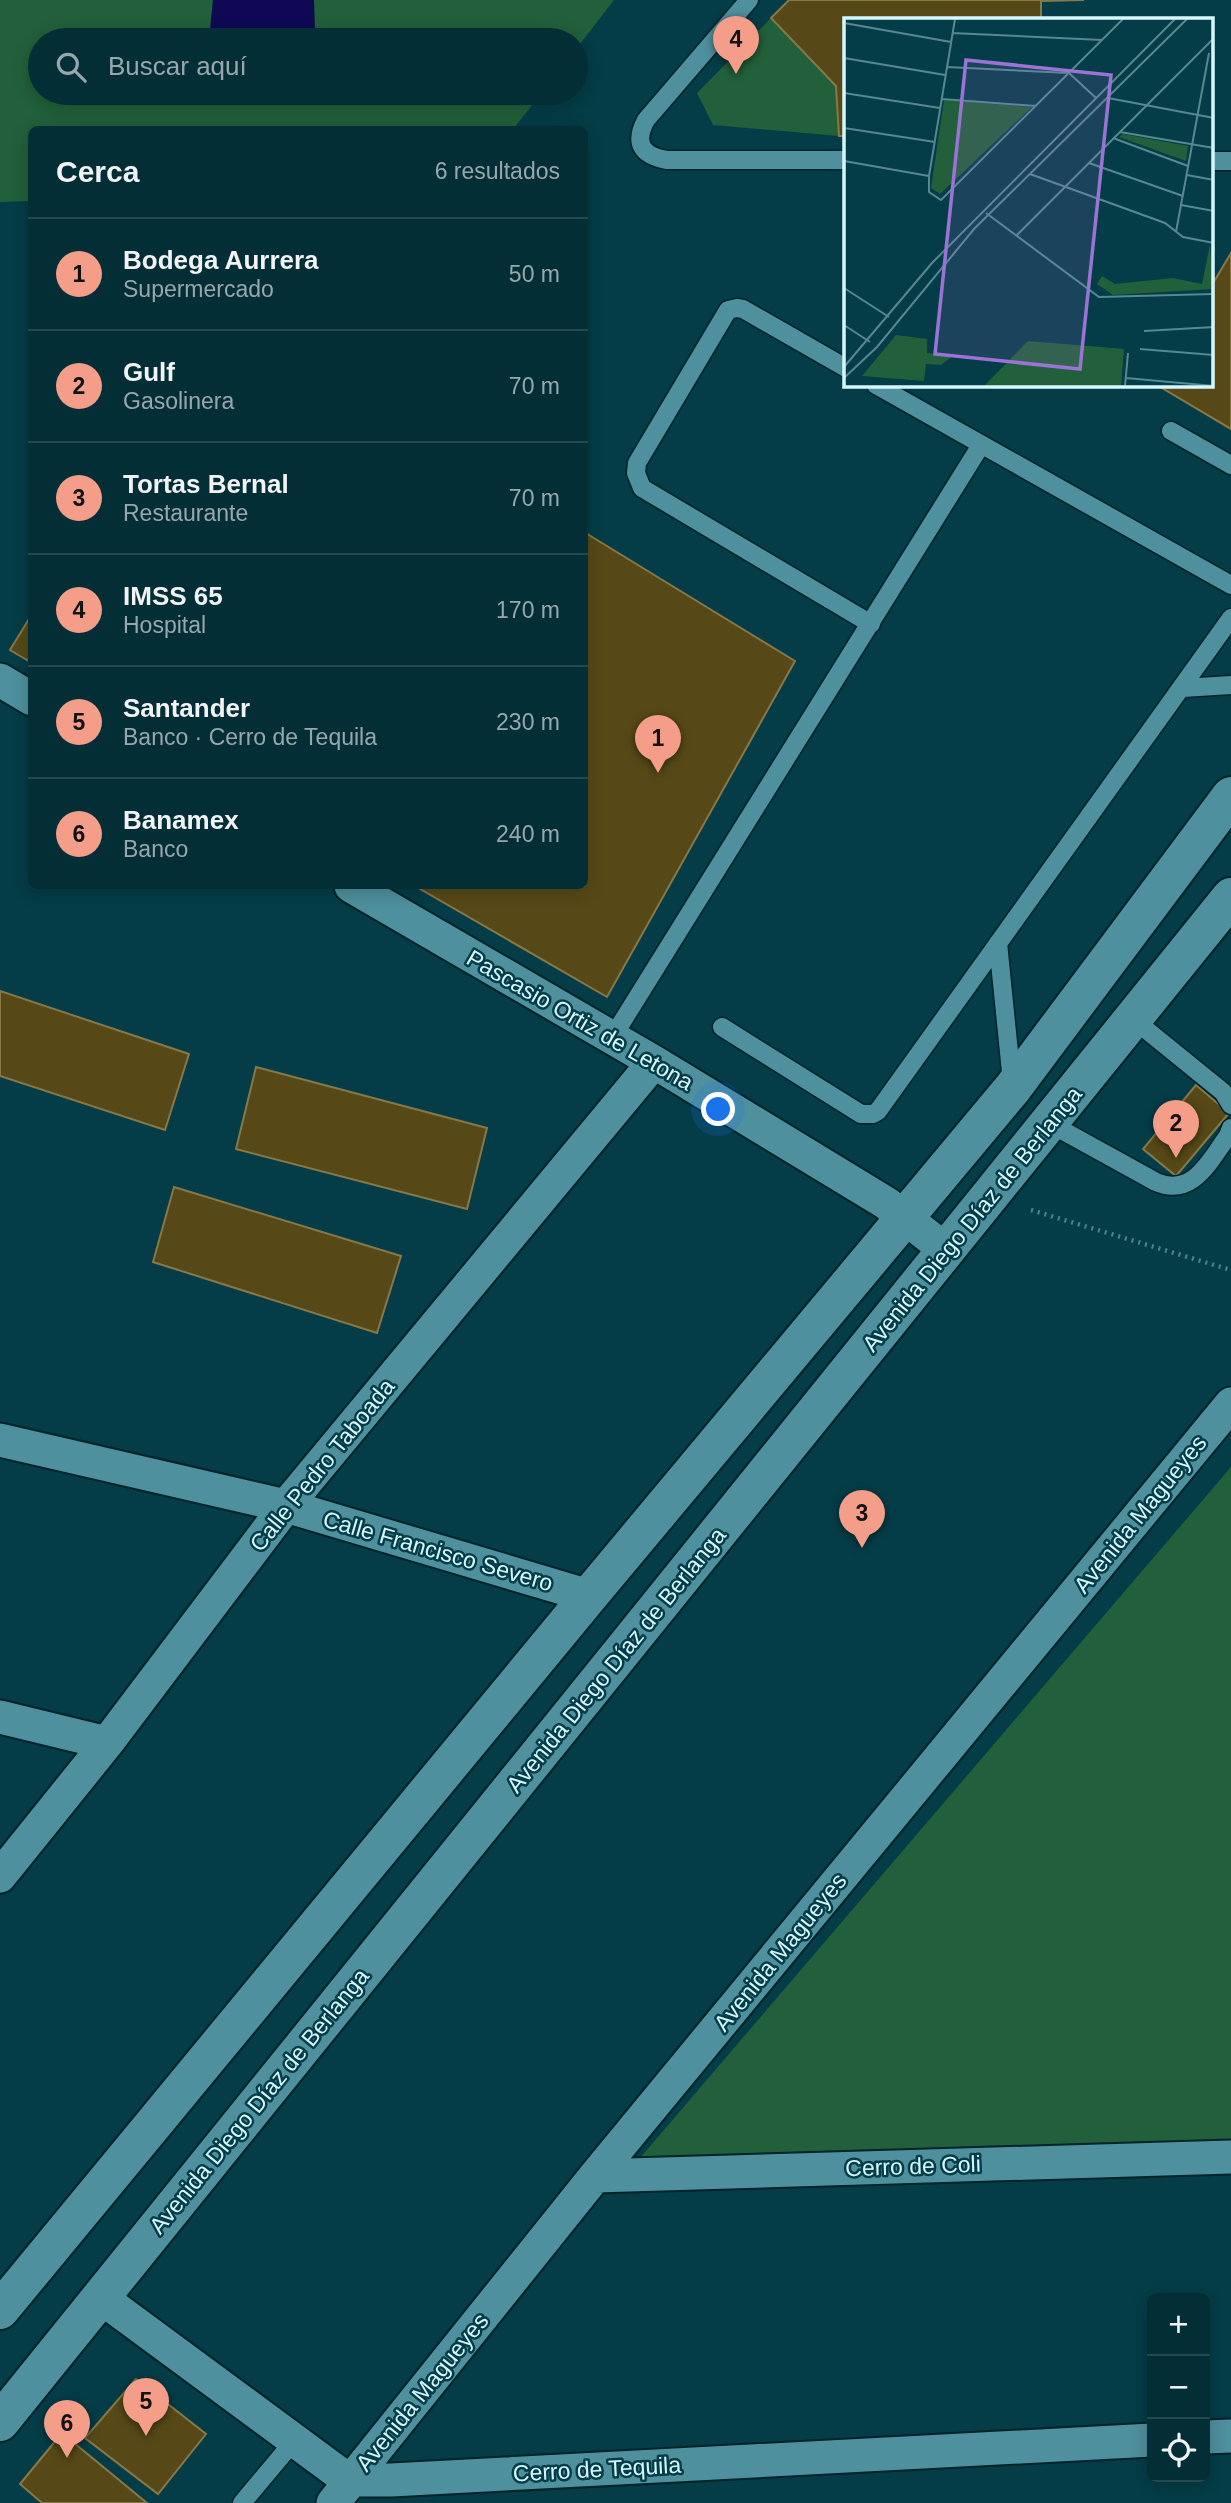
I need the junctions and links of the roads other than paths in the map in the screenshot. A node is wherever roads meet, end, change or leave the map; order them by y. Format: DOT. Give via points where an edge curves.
graph roads {
  1 [pos="749,0"];
  2 [pos="844,160"];
  3 [pos="844,367"];
  4 [pos="880,387"];
  5 [pos="1171,431"];
  6 [pos="981,445"];
  7 [pos="1231,465"];
  8 [pos="1231,586"];
  9 [pos="1231,618"];
  10 [pos="871,624"];
  11 [pos="0,680"];
  12 [pos="1231,685"];
  13 [pos="1183,688"];
  14 [pos="28,697"];
  15 [pos="1231,796"];
  16 [pos="357,889"];
  17 [pos="1231,897"];
  18 [pos="998,943"];
  19 [pos="1133,1019"];
  20 [pos="722,1027"];
  21 [pos="612,1038"];
  22 [pos="654,1062"];
  23 [pos="1013,1089"];
  24 [pos="1231,1105"];
  25 [pos="1049,1123"];
  26 [pos="1231,1128"];
  27 [pos="906,1219"];
  28 [pos="946,1250"];
  29 [pos="1231,1404"];
  30 [pos="0,1440"];
  31 [pos="286,1506"];
  32 [pos="589,1596"];
  33 [pos="0,1717"];
  34 [pos="107,1743"];
  35 [pos="0,1876"];
  36 [pos="1231,2157"];
  37 [pos="595,2176"];
  38 [pos="100,2297"];
  39 [pos="1,2308"];
  40 [pos="0,2422"];
  41 [pos="1231,2436"];
  42 [pos="1210,2437"];
  43 [pos="1147,2440"];
  44 [pos="294,2441"];
  45 [pos="342,2492"];
  46 [pos="242,2503"];
  1 -- 2 [label="lane" via="646,120 641,140 644,152 667,160"];
  3 -- 10 [label="lane" via="743,309 725,312 637,463 636,473 642,488"];
  4 -- 6 [label="lane"];
  5 -- 7 [label="lane"];
  6 -- 8 [label="lane"];
  6 -- 10 [label="lane"];
  9 -- 13 [label="lane"];
  10 -- 21 [label="lane"];
  11 -- 14 [label="street"];
  12 -- 13 [label="lane"];
  13 -- 18 [label="lane"];
  15 -- 23 [label="main road"];
  16 -- 21 [label="street, Pascasio Ortiz de Letona"];
  17 -- 19 [label="main road, Avenida Diego Díaz de Berlanga"];
  18 -- 20 [label="lane" via="873,1114 861,1114"];
  18 -- 23 [label="lane"];
  19 -- 24 [label="lane" via="1223,1092"];
  19 -- 25 [label="main road, Avenida Diego Díaz de Berlanga"];
  21 -- 22 [label="street, Pascasio Ortiz de Letona"];
  22 -- 27 [label="street, Pascasio Ortiz de Letona"];
  22 -- 31 [label="street, Calle Pedro Taboada"];
  23 -- 27 [label="main road"];
  25 -- 26 [label="lane" via="1156,1182 1172,1186 1197,1178"];
  25 -- 28 [label="main road, Avenida Diego Díaz de Berlanga"];
  27 -- 28 [label="street, Pascasio Ortiz de Letona"];
  27 -- 32 [label="main road"];
  28 -- 38 [label="main road, Avenida Diego Díaz de Berlanga"];
  29 -- 37 [label="street, Avenida Magueyes"];
  30 -- 31 [label="street, Calle Francisco Severo"];
  31 -- 32 [label="street, Calle Francisco Severo"];
  31 -- 34 [label="street, Calle Pedro Taboada"];
  32 -- 39 [label="main road"];
  33 -- 34 [label="street"];
  34 -- 35 [label="street, Calle Pedro Taboada"];
  36 -- 37 [label="street, Cerro de Coli"];
  37 -- 45 [label="street, Avenida Magueyes"];
  38 -- 40 [label="main road, Avenida Diego Díaz de Berlanga"];
  38 -- 44 [label="street"];
  41 -- 42 [label="street"];
  43 -- 45 [label="street, Cerro de Tequila" via="391,2480"];
  44 -- 45 [label="street" via="340,2474"];
  44 -- 46 [label="lane"];
}
